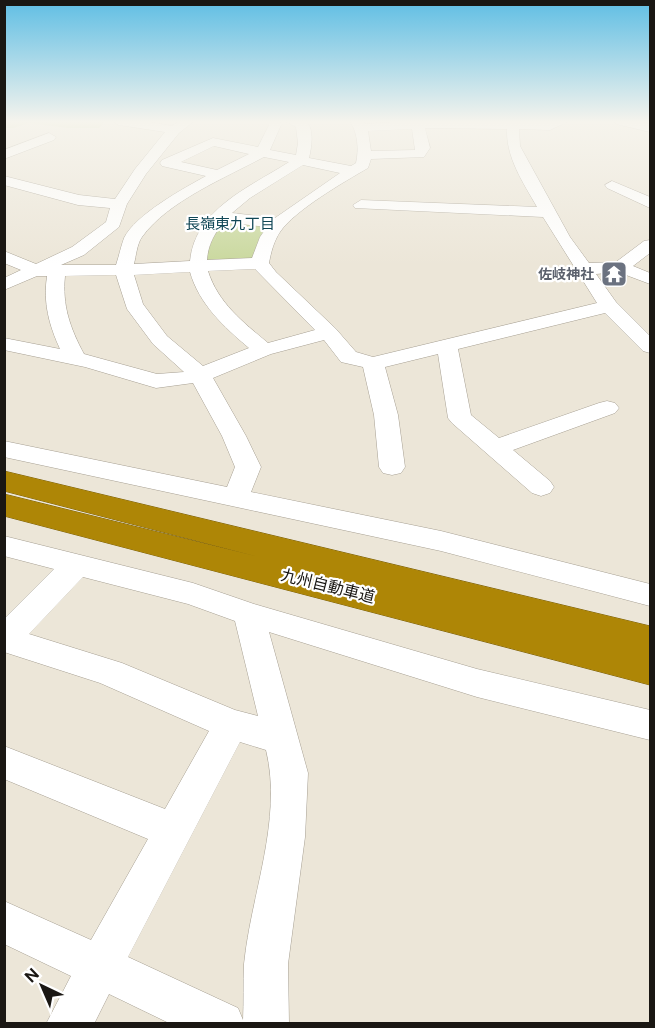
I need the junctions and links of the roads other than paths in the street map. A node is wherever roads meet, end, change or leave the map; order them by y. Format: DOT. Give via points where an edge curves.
graph roads {
  1 [pos="142,169"];
  2 [pos="192,169"];
  3 [pos="230,169"];
  4 [pos="287,169"];
  5 [pos="343,169"];
  6 [pos="356,169"];
  7 [pos="523,169"];
  8 [pos="352,171"];
  9 [pos="218,175"];
  10 [pos="4,180"];
  11 [pos="612,185"];
  12 [pos="182,195"];
  13 [pos="234,203"];
  14 [pos="651,203"];
  15 [pos="119,204"];
  16 [pos="361,205"];
  17 [pos="546,212"];
  18 [pos="219,217"];
  19 [pos="279,223"];
  20 [pos="651,245"];
  21 [pos="4,256"];
  22 [pos="261,263"];
  23 [pos="197,266"];
  24 [pos="620,267"];
  25 [pos="57,270"];
  26 [pos="123,270"];
  27 [pos="584,270"];
  28 [pos="37,271"];
  29 [pos="651,279"];
  30 [pos="4,285"];
  31 [pos="609,306"];
  32 [pos="329,333"];
  33 [pos="4,344"];
  34 [pos="447,345"];
  35 [pos="651,347"];
  36 [pos="264,350"];
  37 [pos="76,359"];
  38 [pos="373,363"];
  39 [pos="200,375"];
  40 [pos="607,408"];
  41 [pos="496,448"];
  42 [pos="4,449"];
  43 [pos="392,467"];
  44 [pos="4,481"];
  45 [pos="541,487"];
  46 [pos="235,498"];
  47 [pos="4,505"];
  48 [pos="4,513"];
  49 [pos="4,546"];
  50 [pos="186,550"];
  51 [pos="78,563"];
  52 [pos="651,595"];
  53 [pos="249,614"];
  54 [pos="5,639"];
  55 [pos="651,641"];
  56 [pos="651,669"];
  57 [pos="231,724"];
  58 [pos="651,725"];
  59 [pos="280,738"];
  60 [pos="4,762"];
  61 [pos="174,831"];
  62 [pos="4,922"];
  63 [pos="100,966"];
  64 [pos="69,1023"];
  65 [pos="222,1023"];
  66 [pos="266,1023"];
  1 -- 15 [label="street"];
  2 -- 9 [label="street"];
  3 -- 9 [label="street"];
  4 -- 13 [label="street"];
  5 -- 8 [label="street"];
  6 -- 8 [label="street"];
  7 -- 17 [label="street"];
  8 -- 19 [label="street" via="299,205"];
  9 -- 12 [label="street"];
  10 -- 15 [label="street" via="78,200"];
  11 -- 14 [label="street"];
  12 -- 13 [label="street"];
  12 -- 26 [label="street" via="133,237"];
  13 -- 18 [label="street"];
  15 -- 28 [label="street" via="113,224 78,251"];
  16 -- 17 [label="street"];
  17 -- 27 [label="street"];
  18 -- 19 [label="street"];
  18 -- 23 [label="street" via="200,240"];
  19 -- 22 [label="street" via="263,247"];
  20 -- 24 [label="street"];
  21 -- 28 [label="street"];
  22 -- 23 [label="street"];
  22 -- 32 [label="street"];
  23 -- 26 [label="street"];
  23 -- 36 [label="street" via="211,299"];
  24 -- 27 [label="street"];
  24 -- 29 [label="street"];
  25 -- 26 [label="street"];
  25 -- 28 [label="street"];
  25 -- 37 [label="street" via="56,318"];
  26 -- 39 [label="street" via="134,305 160,340"];
  27 -- 31 [label="street"];
  28 -- 30 [label="street"];
  31 -- 34 [label="street"];
  31 -- 35 [label="street"];
  32 -- 36 [label="street"];
  32 -- 38 [label="street" via="349,357"];
  33 -- 37 [label="street"];
  34 -- 38 [label="street"];
  34 -- 41 [label="street" via="460,418"];
  36 -- 39 [label="street"];
  37 -- 39 [label="street" via="156,381"];
  38 -- 43 [label="street" via="386,415"];
  39 -- 46 [label="street" via="248,467"];
  40 -- 41 [label="street"];
  41 -- 45 [label="street"];
  42 -- 46 [label="street"];
  44 -- 55 [label="highway, 九州自動車道"];
  46 -- 52 [label="street" via="441,541"];
  47 -- 50 [label="highway, 九州自動車道"];
  48 -- 50 [label="highway"];
  49 -- 51 [label="street"];
  50 -- 56 [label="highway, 九州自動車道"];
  51 -- 53 [label="street" via="193,594"];
  51 -- 54 [label="street"];
  53 -- 58 [label="street" via="477,683"];
  53 -- 59 [label="street"];
  54 -- 57 [label="street" via="110,673"];
  57 -- 59 [label="street"];
  57 -- 61 [label="street"];
  59 -- 66 [label="street" via="290,773 286,837 266,964"];
  60 -- 61 [label="street"];
  61 -- 63 [label="street"];
  62 -- 63 [label="street"];
  63 -- 64 [label="street"];
  63 -- 65 [label="street"];
}
